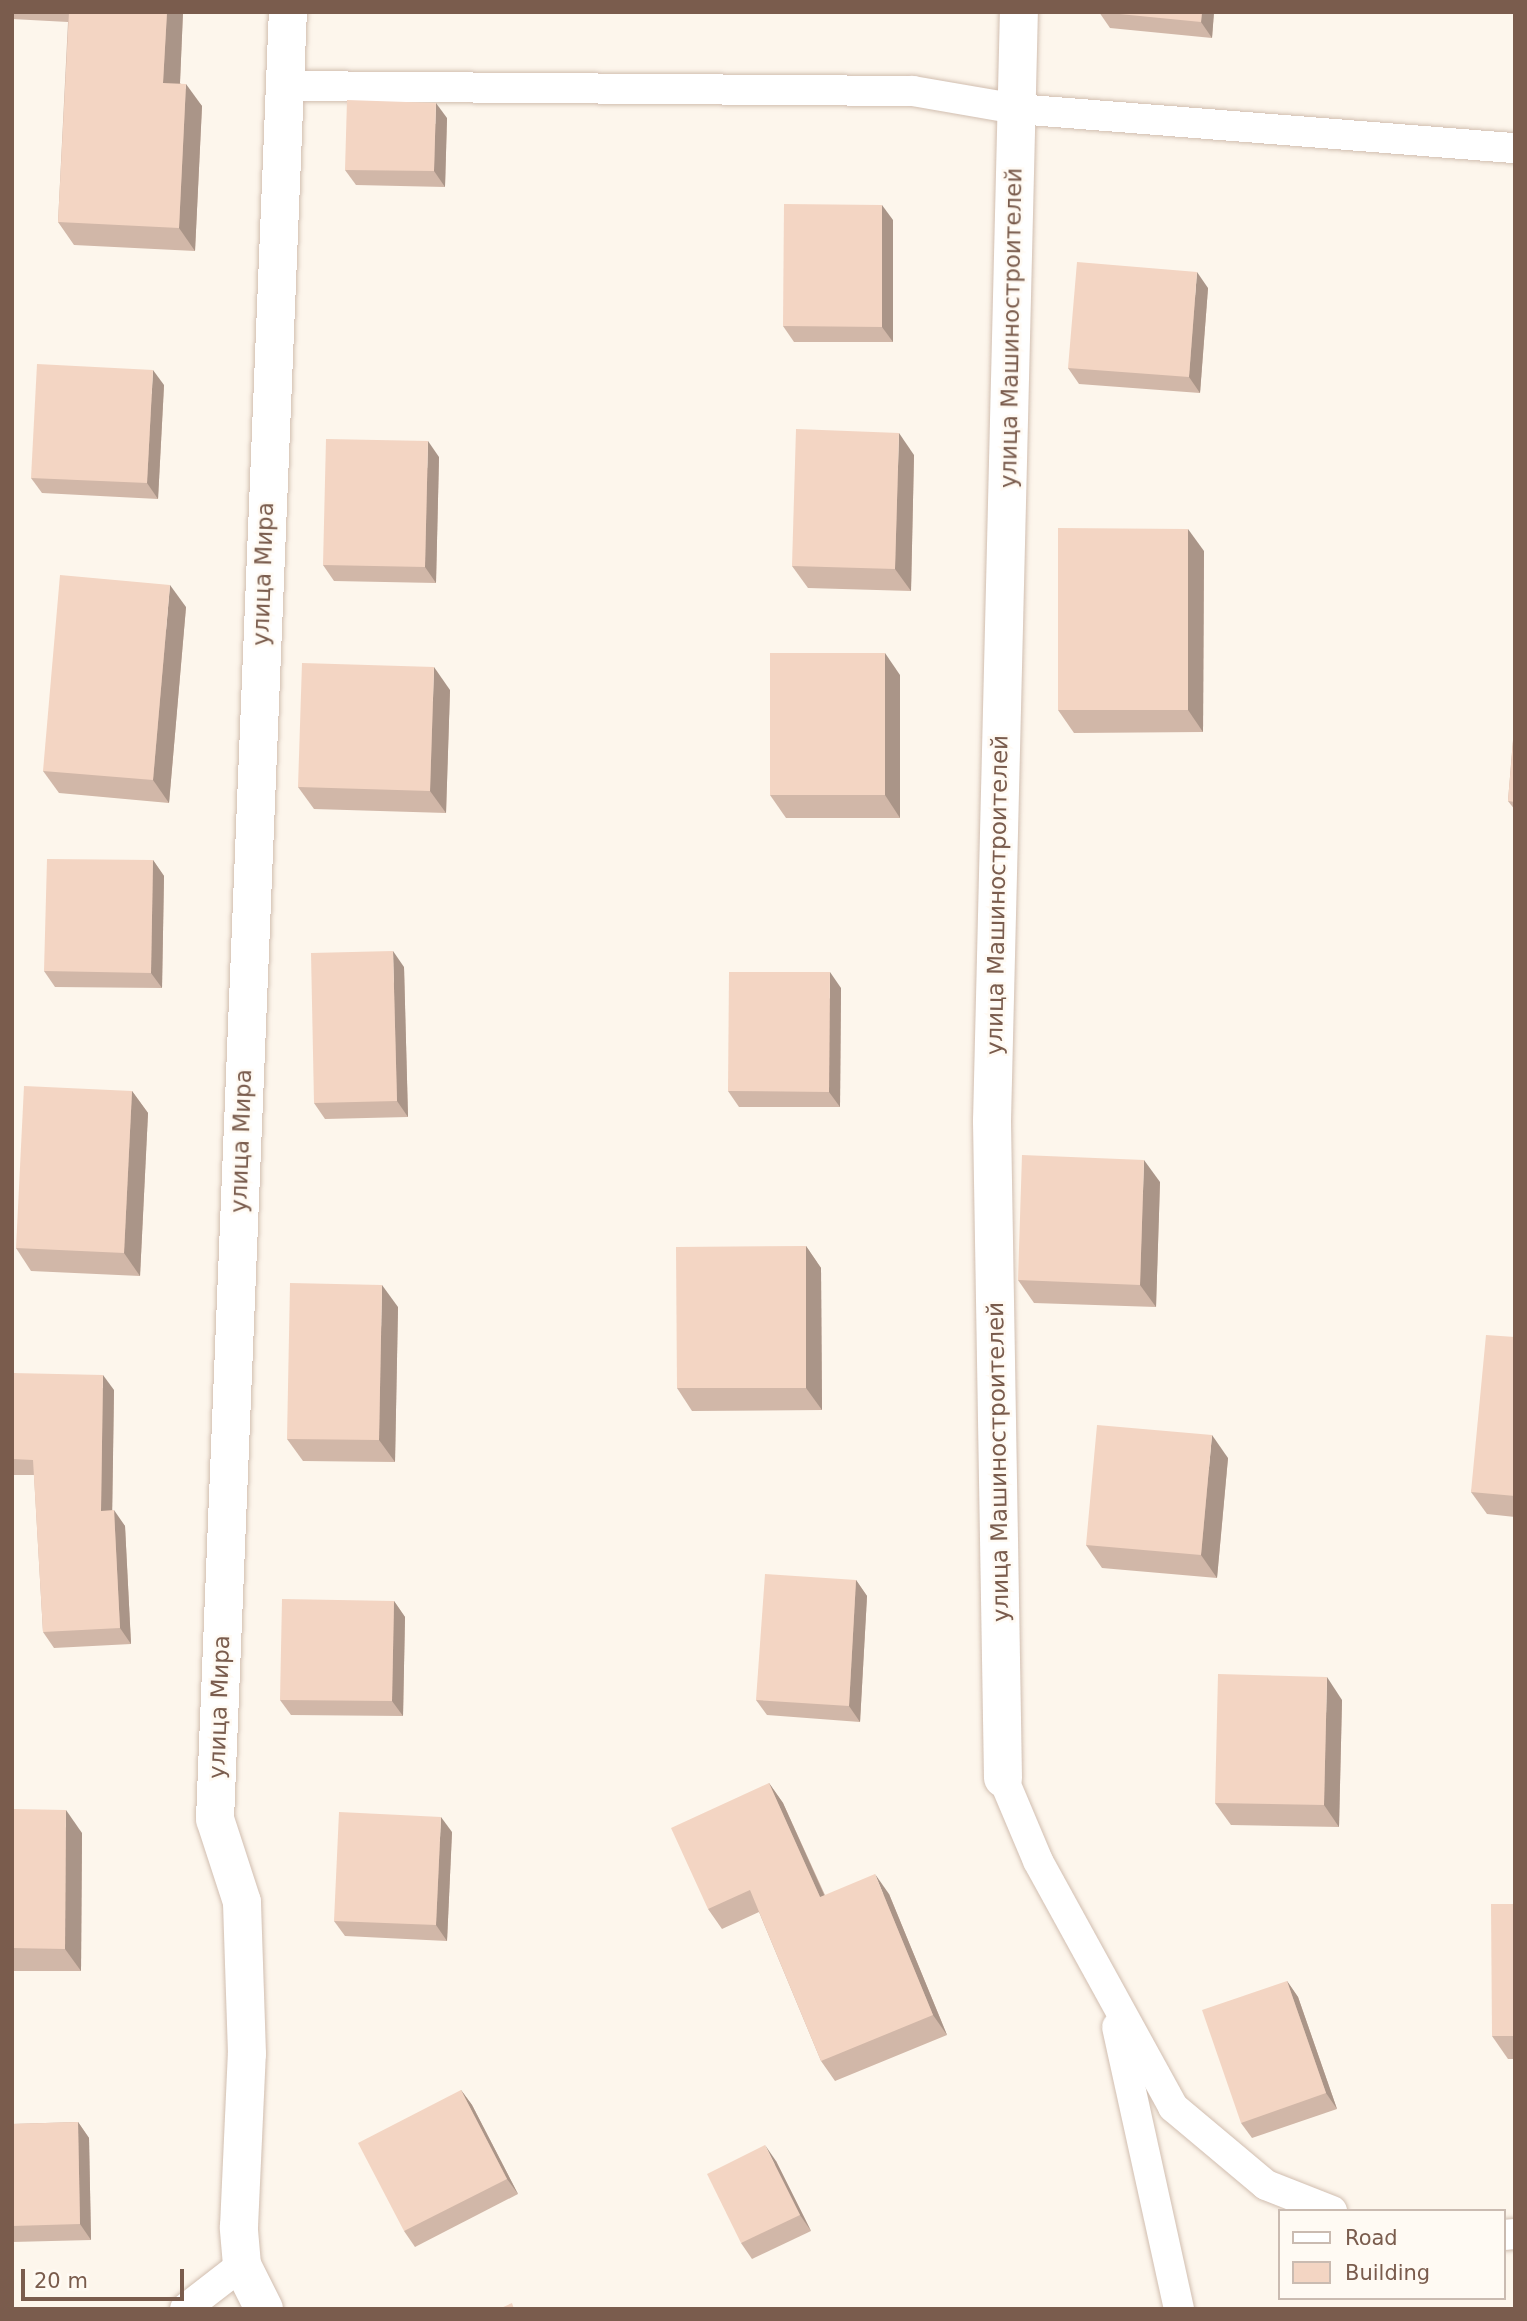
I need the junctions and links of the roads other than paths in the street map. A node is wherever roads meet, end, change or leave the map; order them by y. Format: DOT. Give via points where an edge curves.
graph roads {
  1 [pos="288,12"];
  2 [pos="1019,12"];
  3 [pos="285,86"];
  4 [pos="1017,108"];
  5 [pos="1515,148"];
  6 [pos="1003,1778"];
  7 [pos="1110,1992"];
  8 [pos="1327,2209"];
  9 [pos="242,2265"];
  10 [pos="185,2309"];
  11 [pos="264,2309"];
  12 [pos="1180,2309"];
  1 -- 3 [label="street, улица Мира"];
  2 -- 4 [label="street, улица Машиностроителей"];
  3 -- 4 [label="lane" via="913,91"];
  3 -- 9 [label="street, улица Мира" via="215,1819 242,1902 247,2054 239,2227"];
  4 -- 5 [label="lane"];
  4 -- 6 [label="street, улица Машиностроителей" via="992,1121"];
  6 -- 7 [label="lane" via="1038,1861"];
  7 -- 8 [label="lane" via="1173,2107 1266,2185"];
  7 -- 12 [label="lane"];
  9 -- 10 [label="lane"];
  9 -- 11 [label="street"];
}
